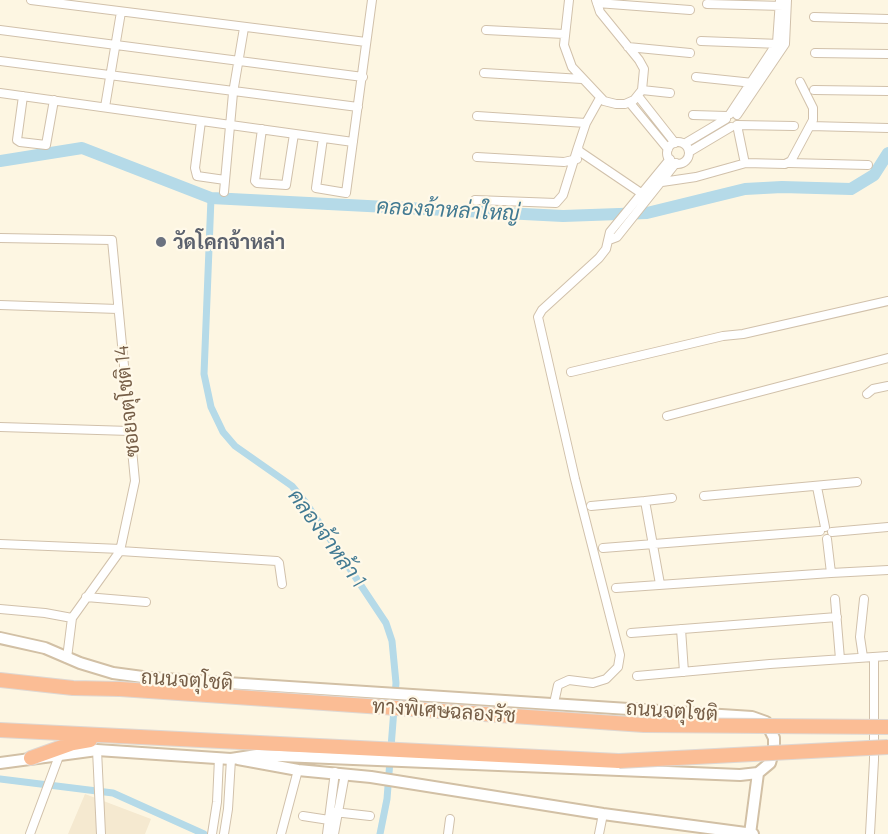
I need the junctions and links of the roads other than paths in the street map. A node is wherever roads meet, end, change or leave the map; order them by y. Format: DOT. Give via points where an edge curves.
graph roads {
  1 [pos="31,0"];
  2 [pos="372,0"];
  3 [pos="568,0"];
  4 [pos="49,1"];
  5 [pos="596,2"];
  6 [pos="79,3"];
  7 [pos="783,3"];
  8 [pos="707,4"];
  9 [pos="690,10"];
  10 [pos="122,12"];
  11 [pos="814,17"];
  12 [pos="888,19"];
  13 [pos="244,28"];
  14 [pos="0,30"];
  15 [pos="486,30"];
  16 [pos="564,34"];
  17 [pos="701,41"];
  18 [pos="366,42"];
  19 [pos="116,45"];
  20 [pos="781,45"];
  21 [pos="628,47"];
  22 [pos="690,53"];
  23 [pos="815,53"];
  24 [pos="888,54"];
  25 [pos="0,61"];
  26 [pos="238,61"];
  27 [pos="484,73"];
  28 [pos="110,76"];
  29 [pos="363,77"];
  30 [pos="696,77"];
  31 [pos="582,79"];
  32 [pos="800,82"];
  33 [pos="754,84"];
  34 [pos="814,90"];
  35 [pos="888,91"];
  36 [pos="0,93"];
  37 [pos="233,93"];
  38 [pos="640,93"];
  39 [pos="670,93"];
  40 [pos="23,96"];
  41 [pos="600,98"];
  42 [pos="54,100"];
  43 [pos="630,103"];
  44 [pos="105,107"];
  45 [pos="358,107"];
  46 [pos="693,114"];
  47 [pos="477,116"];
  48 [pos="731,119"];
  49 [pos="201,121"];
  50 [pos="586,123"];
  51 [pos="231,125"];
  52 [pos="794,126"];
  53 [pos="810,126"];
  54 [pos="888,128"];
  55 [pos="262,129"];
  56 [pos="294,134"];
  57 [pos="323,138"];
  58 [pos="353,142"];
  59 [pos="680,143"];
  60 [pos="578,147"];
  61 [pos="668,149"];
  62 [pos="689,152"];
  63 [pos="477,157"];
  64 [pos="587,158"];
  65 [pos="744,159"];
  66 [pos="573,160"];
  67 [pos="676,162"];
  68 [pos="789,163"];
  69 [pos="868,165"];
  70 [pos="690,178"];
  71 [pos="225,180"];
  72 [pos="662,182"];
  73 [pos="224,192"];
  74 [pos="641,193"];
  75 [pos="475,200"];
  76 [pos="612,236"];
  77 [pos="0,238"];
  78 [pos="888,301"];
  79 [pos="0,305"];
  80 [pos="118,309"];
  81 [pos="888,358"];
  82 [pos="571,372"];
  83 [pos="888,386"];
  84 [pos="867,394"];
  85 [pos="667,416"];
  86 [pos="0,427"];
  87 [pos="130,431"];
  88 [pos="857,482"];
  89 [pos="817,487"];
  90 [pos="704,496"];
  91 [pos="672,498"];
  92 [pos="645,501"];
  93 [pos="591,506"];
  94 [pos="888,527"];
  95 [pos="826,532"];
  96 [pos="0,544"];
  97 [pos="654,544"];
  98 [pos="603,548"];
  99 [pos="121,550"];
  100 [pos="888,570"];
  101 [pos="831,573"];
  102 [pos="282,584"];
  103 [pos="660,584"];
  104 [pos="616,588"];
  105 [pos="86,597"];
  106 [pos="835,599"];
  107 [pos="864,599"];
  108 [pos="146,602"];
  109 [pos="0,609"];
  110 [pos="837,617"];
  111 [pos="72,618"];
  112 [pos="681,629"];
  113 [pos="631,633"];
  114 [pos="0,638"];
  115 [pos="888,656"];
  116 [pos="863,657"];
  117 [pos="874,657"];
  118 [pos="67,658"];
  119 [pos="840,659"];
  120 [pos="684,672"];
  121 [pos="637,676"];
  122 [pos="0,680"];
  123 [pos="554,703"];
  124 [pos="888,727"];
  125 [pos="0,730"];
  126 [pos="116,735"];
  127 [pos="888,747"];
  128 [pos="97,750"];
  129 [pos="406,754"];
  130 [pos="378,755"];
  131 [pos="59,756"];
  132 [pos="31,758"];
  133 [pos="219,758"];
  134 [pos="233,759"];
  135 [pos="0,763"];
  136 [pos="298,770"];
  137 [pos="340,773"];
  138 [pos="758,773"];
  139 [pos="375,779"];
  140 [pos="334,812"];
  141 [pos="603,814"];
  142 [pos="303,816"];
  143 [pos="370,816"];
  144 [pos="450,819"];
  145 [pos="329,820"];
  146 [pos="225,830"];
  147 [pos="30,834"];
  148 [pos="101,834"];
  149 [pos="212,834"];
  150 [pos="281,834"];
  151 [pos="327,834"];
  152 [pos="334,834"];
  153 [pos="448,834"];
  154 [pos="599,834"];
  155 [pos="752,834"];
  156 [pos="870,834"];
  1 -- 4 [label="street"];
  2 -- 18 [label="street"];
  3 -- 16 [label="street"];
  4 -- 6 [label="street"];
  5 -- 9 [label="street"];
  5 -- 21 [label="street"];
  6 -- 10 [label="street"];
  7 -- 8 [label="street"];
  7 -- 20 [label="street"];
  10 -- 13 [label="street"];
  10 -- 19 [label="street"];
  11 -- 12 [label="street"];
  13 -- 18 [label="street"];
  13 -- 26 [label="street"];
  14 -- 19 [label="street"];
  15 -- 16 [label="street"];
  16 -- 31 [label="street" via="568,58"];
  17 -- 20 [label="street"];
  18 -- 29 [label="street"];
  19 -- 26 [label="street"];
  19 -- 28 [label="street"];
  20 -- 33 [label="street"];
  21 -- 22 [label="street"];
  21 -- 38 [label="street" via="644,69"];
  23 -- 24 [label="street"];
  25 -- 28 [label="street"];
  26 -- 29 [label="street"];
  26 -- 37 [label="street"];
  27 -- 31 [label="street"];
  28 -- 37 [label="street"];
  28 -- 44 [label="street"];
  29 -- 45 [label="street"];
  30 -- 33 [label="street"];
  31 -- 41 [label="street"];
  32 -- 53 [label="street" via="813,108"];
  33 -- 48 [label="street"];
  34 -- 35 [label="street"];
  36 -- 40 [label="street"];
  37 -- 45 [label="street"];
  37 -- 51 [label="street"];
  38 -- 39 [label="street"];
  38 -- 43 [label="street"];
  38 -- 59 [label="street"];
  40 -- 42 [label="street"];
  40 -- 42 [label="street" via="17,140 20,142 46,144"];
  41 -- 43 [label="street" via="616,105"];
  41 -- 50 [label="street"];
  42 -- 44 [label="street"];
  43 -- 61 [label="street"];
  44 -- 49 [label="street"];
  45 -- 58 [label="street"];
  46 -- 48 [label="street"];
  47 -- 50 [label="street"];
  48 -- 52 [label="street"];
  48 -- 59 [label="street"];
  48 -- 62 [label="street"];
  48 -- 65 [label="street"];
  49 -- 51 [label="street"];
  49 -- 71 [label="street" via="197,176"];
  50 -- 60 [label="street"];
  51 -- 55 [label="street"];
  51 -- 71 [label="street"];
  53 -- 54 [label="street"];
  53 -- 68 [label="street"];
  55 -- 56 [label="street"];
  55 -- 56 [label="street" via="257,183 286,185"];
  56 -- 57 [label="street"];
  57 -- 58 [label="street"];
  57 -- 58 [label="street" via="316,187 328,191 346,193"];
  59 -- 61 [label="street"];
  59 -- 62 [label="street"];
  60 -- 64 [label="street"];
  60 -- 66 [label="street"];
  61 -- 67 [label="street"];
  62 -- 67 [label="street" via="687,159"];
  63 -- 66 [label="street"];
  64 -- 66 [label="street"];
  64 -- 74 [label="street"];
  66 -- 75 [label="street" via="563,195 556,203"];
  67 -- 70 [label="street"];
  67 -- 72 [label="street"];
  67 -- 74 [label="street"];
  68 -- 69 [label="street"];
  68 -- 70 [label="street" via="746,163"];
  70 -- 72 [label="street"];
  71 -- 73 [label="street"];
  72 -- 76 [label="street"];
  74 -- 76 [label="street"];
  76 -- 123 [label="street" via="599,258 538,317 620,656 618,667 606,679 593,683 569,680 558,685"];
  77 -- 80 [label="street, ซอยจตุโชติ 14" via="112,240"];
  78 -- 82 [label="street"];
  79 -- 80 [label="street"];
  80 -- 87 [label="street, ซอยจตุโชติ 14"];
  81 -- 85 [label="street"];
  83 -- 84 [label="street"];
  86 -- 87 [label="street"];
  87 -- 99 [label="street, ซอยจตุโชติ 14" via="135,481"];
  88 -- 89 [label="street"];
  89 -- 90 [label="street"];
  89 -- 95 [label="street"];
  91 -- 92 [label="street"];
  92 -- 93 [label="street"];
  92 -- 97 [label="street"];
  94 -- 95 [label="street"];
  95 -- 97 [label="street"];
  95 -- 101 [label="street"];
  96 -- 99 [label="street"];
  97 -- 98 [label="street"];
  97 -- 103 [label="street"];
  99 -- 102 [label="street" via="277,561"];
  99 -- 105 [label="street, ซอยจตุโชติ 14"];
  100 -- 101 [label="street"];
  101 -- 103 [label="street"];
  103 -- 104 [label="street"];
  105 -- 108 [label="street"];
  105 -- 111 [label="street, ซอยจตุโชติ 14"];
  106 -- 110 [label="street"];
  107 -- 116 [label="street" via="860,637"];
  109 -- 111 [label="street"];
  110 -- 112 [label="street"];
  110 -- 119 [label="street"];
  111 -- 118 [label="street, ซอยจตุโชติ 14"];
  112 -- 113 [label="street"];
  112 -- 120 [label="street"];
  114 -- 118 [label="street, ถนนจตุโชติ" via="45,648"];
  115 -- 117 [label="street"];
  116 -- 117 [label="street"];
  116 -- 119 [label="street"];
  117 -- 156 [label="street"];
  118 -- 123 [label="street, ถนนจตุโชติ" via="113,673 150,678"];
  119 -- 120 [label="street"];
  120 -- 121 [label="street"];
  122 -- 124 [label="highway, ทางพิเศษฉลองรัช, bridge" via="644,725"];
  123 -- 138 [label="street, ถนนจตุโชติ" via="752,717 766,722 774,738 770,763"];
  125 -- 126 [label="highway, ทางพิเศษฉลองรัช"];
  126 -- 130 [label="highway, ทางพิเศษฉลองรัช"];
  126 -- 132 [label="highway" via="74,743"];
  127 -- 129 [label="highway, ทางพิเศษฉลองรัช, bridge" via="630,760"];
  128 -- 131 [label="street"];
  128 -- 133 [label="street"];
  128 -- 148 [label="street"];
  129 -- 130 [label="highway, ทางพิเศษฉลองรัช"];
  129 -- 138 [label="street"];
  130 -- 134 [label="street" via="257,755"];
  130 -- 139 [label="street"];
  131 -- 132 [label="street"];
  131 -- 147 [label="street"];
  132 -- 135 [label="street"];
  133 -- 134 [label="street"];
  133 -- 149 [label="street"];
  134 -- 136 [label="street"];
  134 -- 146 [label="street"];
  136 -- 137 [label="street"];
  136 -- 150 [label="street"];
  137 -- 139 [label="street"];
  137 -- 140 [label="street"];
  138 -- 155 [label="street"];
  139 -- 141 [label="street"];
  140 -- 143 [label="street"];
  140 -- 145 [label="street"];
  140 -- 152 [label="street"];
  141 -- 154 [label="street"];
  141 -- 155 [label="street"];
  142 -- 145 [label="street"];
  144 -- 153 [label="street"];
  145 -- 151 [label="street"];
}
